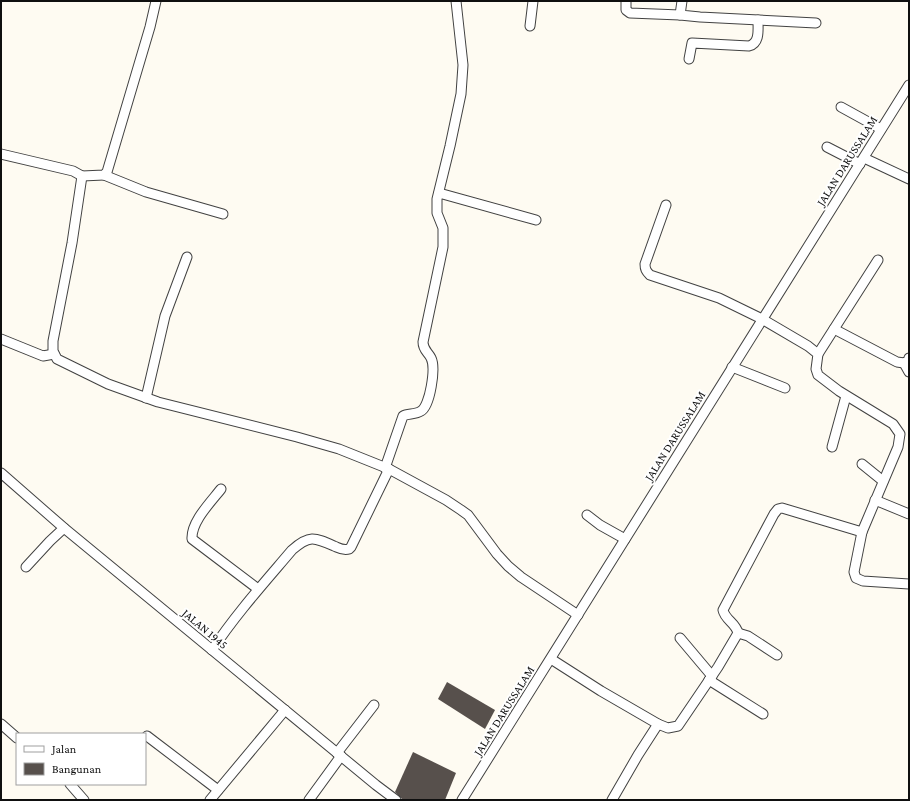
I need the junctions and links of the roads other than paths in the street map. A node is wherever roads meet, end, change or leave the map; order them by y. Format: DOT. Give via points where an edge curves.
graph roads {
  1 [pos="156,1"];
  2 [pos="456,1"];
  3 [pos="533,1"];
  4 [pos="626,1"];
  5 [pos="682,1"];
  6 [pos="680,15"];
  7 [pos="758,20"];
  8 [pos="816,23"];
  9 [pos="530,26"];
  10 [pos="689,59"];
  11 [pos="909,85"];
  12 [pos="841,107"];
  13 [pos="881,129"];
  14 [pos="826,147"];
  15 [pos="1,154"];
  16 [pos="862,161"];
  17 [pos="104,175"];
  18 [pos="82,176"];
  19 [pos="909,179"];
  20 [pos="439,193"];
  21 [pos="666,205"];
  22 [pos="223,214"];
  23 [pos="536,220"];
  24 [pos="187,257"];
  25 [pos="878,260"];
  26 [pos="762,319"];
  27 [pos="834,328"];
  28 [pos="1,339"];
  29 [pos="54,354"];
  30 [pos="818,354"];
  31 [pos="906,360"];
  32 [pos="732,367"];
  33 [pos="909,372"];
  34 [pos="785,388"];
  35 [pos="846,396"];
  36 [pos="146,398"];
  37 [pos="832,447"];
  38 [pos="862,464"];
  39 [pos="387,469"];
  40 [pos="1,474"];
  41 [pos="883,481"];
  42 [pos="221,489"];
  43 [pos="875,500"];
  44 [pos="909,514"];
  45 [pos="587,515"];
  46 [pos="64,528"];
  47 [pos="862,532"];
  48 [pos="625,539"];
  49 [pos="26,567"];
  50 [pos="909,584"];
  51 [pos="258,589"];
  52 [pos="578,615"];
  53 [pos="738,633"];
  54 [pos="680,638"];
  55 [pos="212,650"];
  56 [pos="777,655"];
  57 [pos="551,659"];
  58 [pos="710,678"];
  59 [pos="374,705"];
  60 [pos="285,710"];
  61 [pos="763,714"];
  62 [pos="1,724"];
  63 [pos="658,724"];
  64 [pos="147,736"];
  65 [pos="16,737"];
  66 [pos="339,754"];
  67 [pos="71,785"];
  68 [pos="218,790"];
  69 [pos="84,800"];
  70 [pos="210,800"];
  71 [pos="310,800"];
  72 [pos="396,800"];
  73 [pos="462,800"];
  74 [pos="612,800"];
  1 -- 17 [label="street" via="109,167"];
  2 -- 20 [label="street" via="463,66 461,94"];
  3 -- 9 [label="street"];
  4 -- 6 [label="street" via="626,10 630,13"];
  5 -- 6 [label="street"];
  6 -- 7 [label="street"];
  7 -- 8 [label="street"];
  7 -- 10 [label="street" via="758,39 752,45 692,43"];
  11 -- 13 [label="street, JALAN DARUSSALAM"];
  12 -- 13 [label="street"];
  13 -- 16 [label="street, JALAN DARUSSALAM"];
  14 -- 16 [label="street"];
  15 -- 18 [label="street" via="73,171"];
  16 -- 19 [label="street"];
  16 -- 26 [label="street, JALAN DARUSSALAM"];
  17 -- 18 [label="street"];
  17 -- 22 [label="street" via="146,192"];
  18 -- 29 [label="street" via="53,341"];
  20 -- 23 [label="street"];
  20 -- 39 [label="street" via="436,213 443,228 443,247 422,342 433,363 431,387 427,403 421,412 403,416"];
  21 -- 26 [label="street" via="644,269 650,274 719,298"];
  24 -- 36 [label="street" via="166,316"];
  25 -- 27 [label="street"];
  26 -- 30 [label="street"];
  26 -- 32 [label="street, JALAN DARUSSALAM"];
  27 -- 30 [label="street"];
  27 -- 31 [label="street" via="897,362"];
  28 -- 29 [label="street" via="44,356"];
  29 -- 36 [label="street" via="61,362 90,376"];
  30 -- 35 [label="street" via="816,372"];
  31 -- 33 [label="street"];
  32 -- 34 [label="street"];
  32 -- 48 [label="street, JALAN DARUSSALAM"];
  35 -- 37 [label="street"];
  35 -- 41 [label="street" via="893,424 900,434 898,446"];
  36 -- 39 [label="street" via="339,449"];
  38 -- 41 [label="street"];
  39 -- 51 [label="street" via="351,547 346,550 316,539 306,539 292,550"];
  39 -- 52 [label="street" via="446,500 468,515 508,566"];
  40 -- 46 [label="street, JALAN 1945"];
  41 -- 43 [label="street"];
  42 -- 51 [label="street" via="194,527 192,540"];
  43 -- 44 [label="street"];
  43 -- 47 [label="street"];
  45 -- 48 [label="street"];
  46 -- 49 [label="street"];
  46 -- 55 [label="street, JALAN 1945"];
  47 -- 50 [label="street" via="854,572 856,578 862,581"];
  47 -- 53 [label="street" via="782,508 778,509 723,610 726,618 736,625"];
  48 -- 52 [label="street, JALAN DARUSSALAM"];
  51 -- 55 [label="street"];
  52 -- 57 [label="street, JALAN DARUSSALAM"];
  53 -- 56 [label="street" via="748,636"];
  53 -- 58 [label="street"];
  54 -- 58 [label="street"];
  55 -- 60 [label="street, JALAN 1945"];
  57 -- 63 [label="street"];
  57 -- 73 [label="street, JALAN DARUSSALAM"];
  58 -- 61 [label="street"];
  58 -- 63 [label="street" via="678,726 668,728"];
  59 -- 66 [label="street"];
  60 -- 66 [label="street, JALAN 1945"];
  60 -- 68 [label="street"];
  62 -- 65 [label="street"];
  63 -- 74 [label="street"];
  64 -- 68 [label="street"];
  66 -- 71 [label="street"];
  66 -- 72 [label="street, JALAN 1945"];
  67 -- 69 [label="street"];
  68 -- 70 [label="street"];
}
